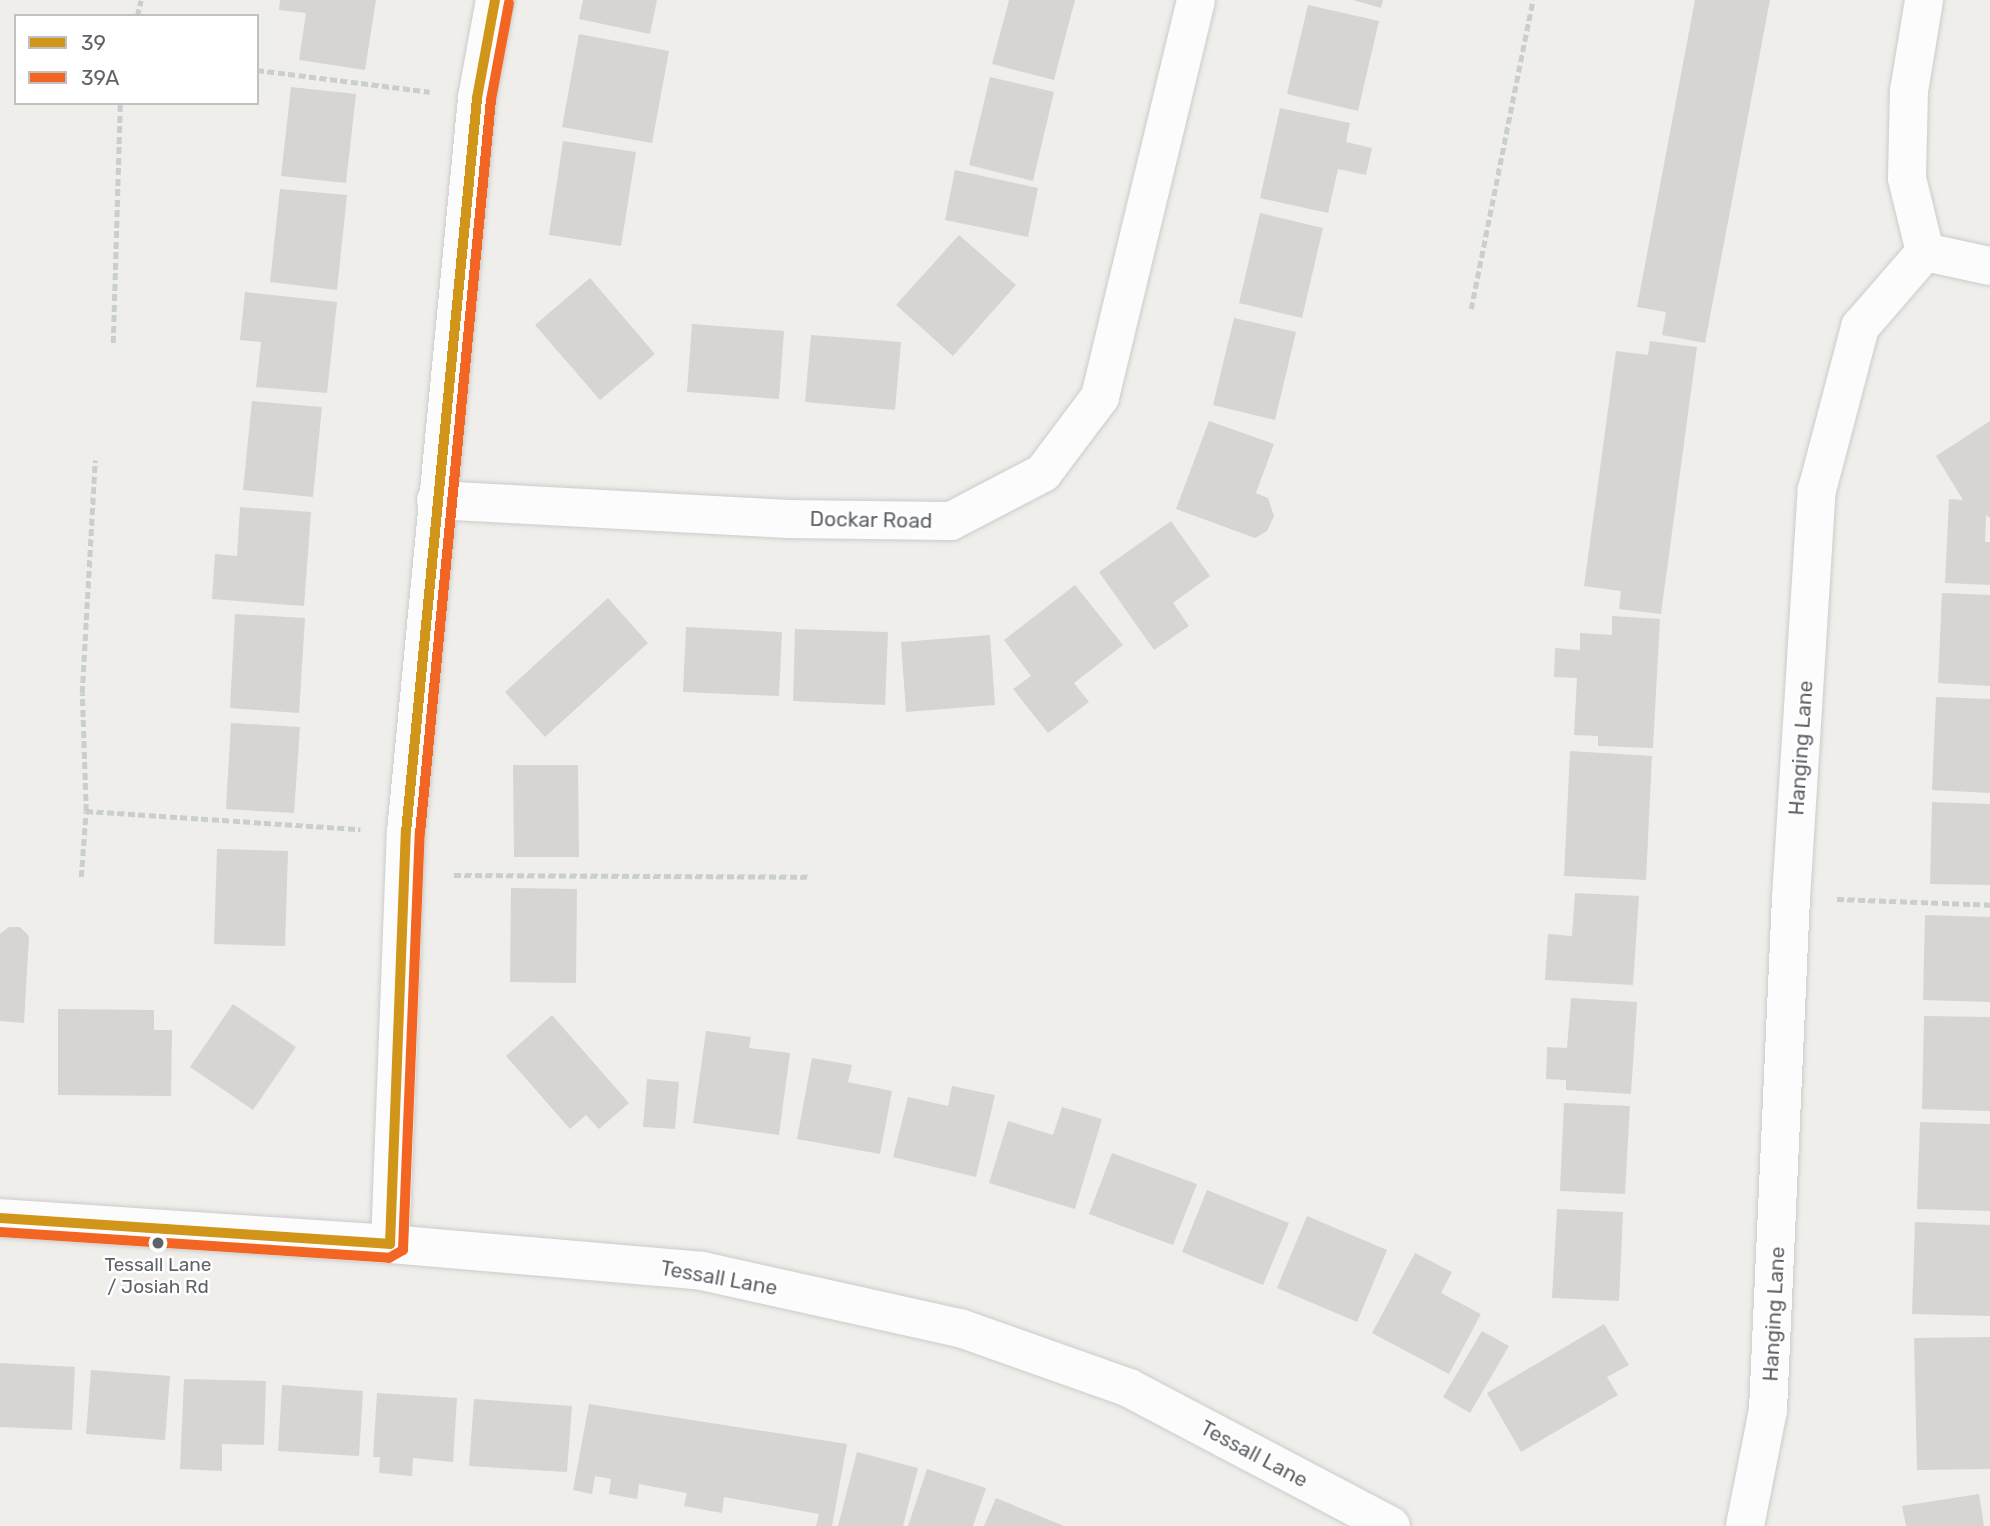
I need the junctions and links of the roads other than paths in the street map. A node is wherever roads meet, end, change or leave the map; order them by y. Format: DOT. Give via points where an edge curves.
graph roads {
  1 [pos="495,0"];
  2 [pos="1196,0"];
  3 [pos="1924,0"];
  4 [pos="1925,252"];
  5 [pos="1990,266"];
  6 [pos="436,500"];
  7 [pos="0,1218"];
  8 [pos="390,1244"];
  9 [pos="1391,1526"];
  10 [pos="1745,1526"];
  1 -- 6 [label="street" via="477,98"];
  2 -- 6 [label="street, Dockar Road" via="1100,397 1043,473 951,522 789,519"];
  3 -- 4 [label="street" via="1909,91 1908,178"];
  4 -- 5 [label="street"];
  4 -- 10 [label="street, Hanging Lane" via="1860,327 1817,490 1791,898 1768,1410"];
  6 -- 8 [label="street" via="406,832"];
  7 -- 8 [label="street, Tessall Lane"];
  8 -- 9 [label="street, Tessall Lane" via="702,1271 960,1328 1129,1388"];
}
